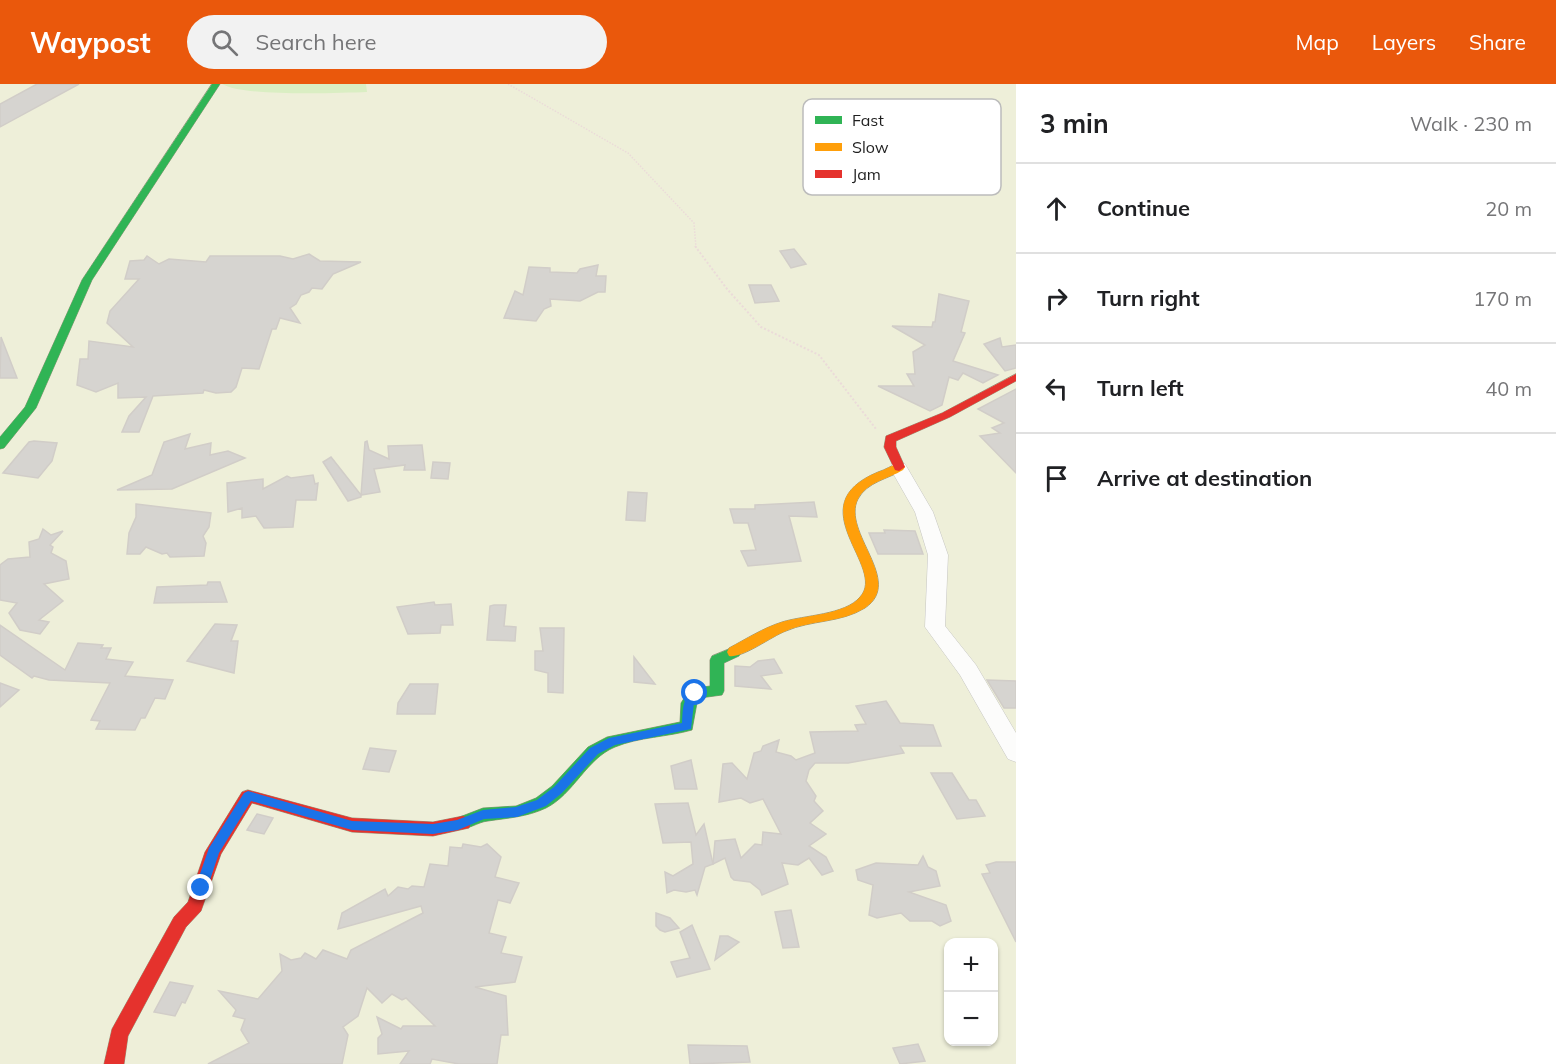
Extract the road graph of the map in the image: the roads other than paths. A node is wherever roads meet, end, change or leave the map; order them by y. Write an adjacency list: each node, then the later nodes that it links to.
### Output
1 (216, 84): 3 (street)
2 (1016, 377): 4 (street)
3 (0, 445)
4 (899, 468): 5 (street); 6 (street)
5 (1016, 753)
6 (114, 1064)

